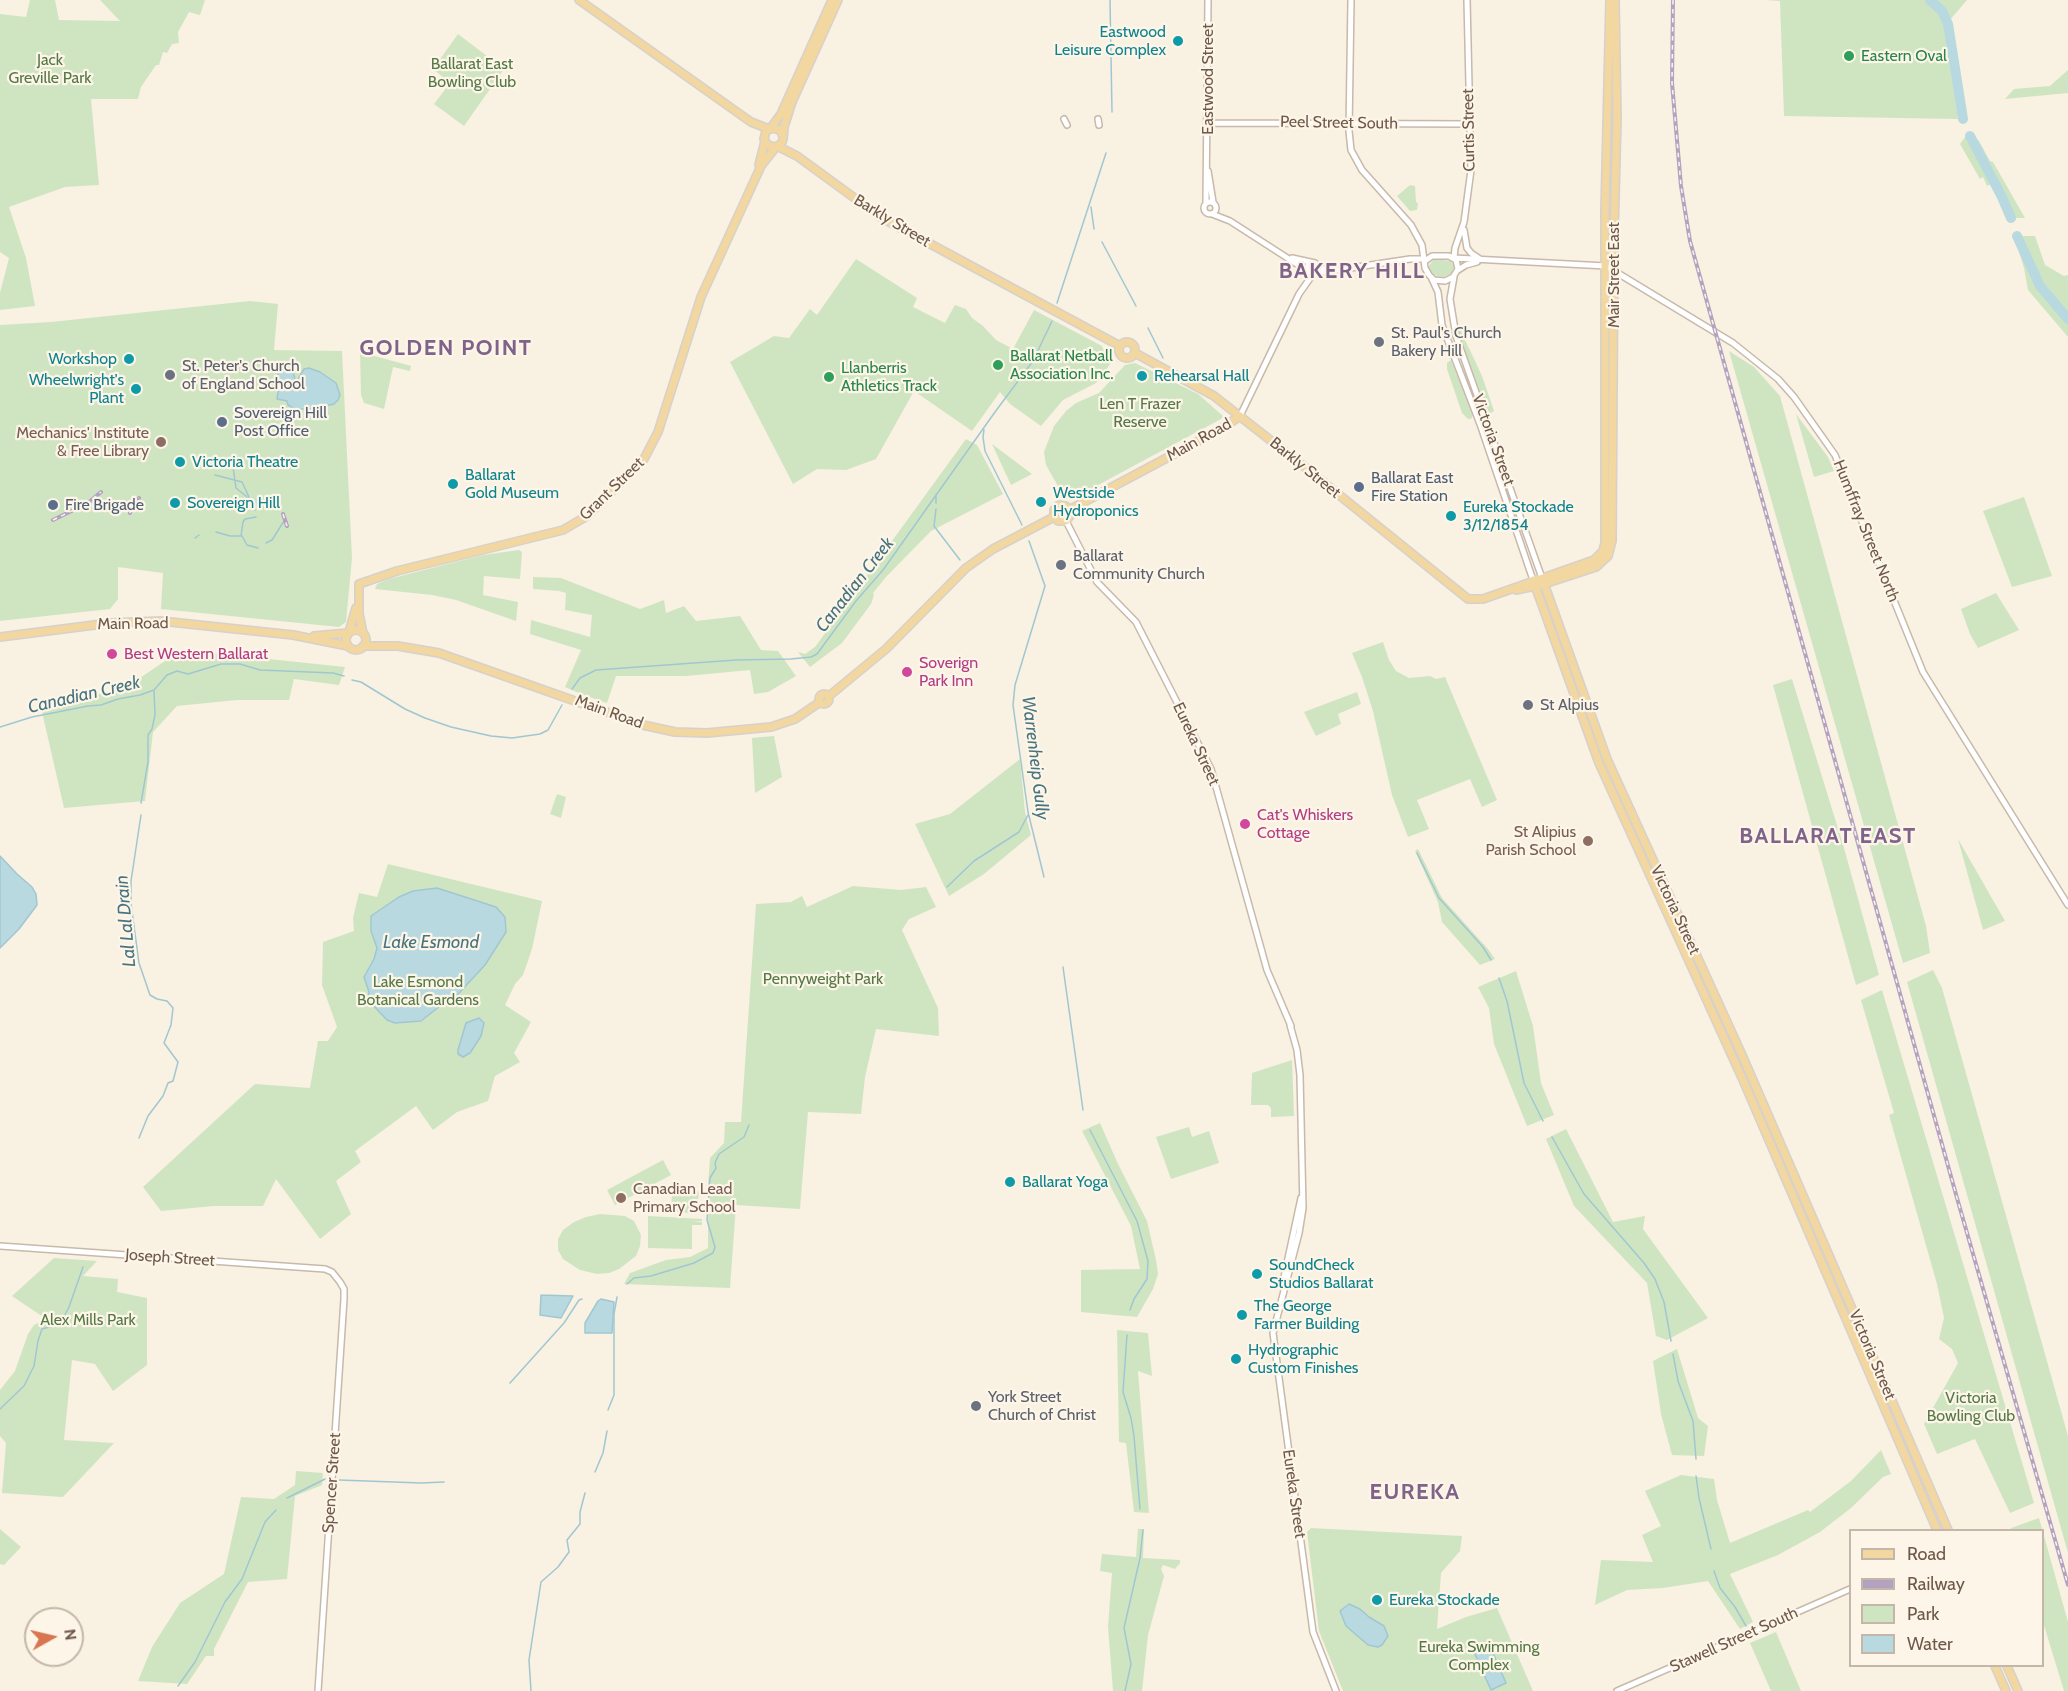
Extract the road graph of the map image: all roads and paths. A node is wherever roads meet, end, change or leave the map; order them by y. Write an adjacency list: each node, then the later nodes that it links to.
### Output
1 (579, 0): 10 (main road)
2 (832, 0): 15 (main road)
3 (838, 0): 16 (main road)
4 (1208, 0): 11 (street, Eastwood Street)
5 (1351, 0): 12 (street)
6 (1467, 0): 13 (street, Curtis Street)
7 (1610, 0): 34 (main road, Mair Street East)
8 (1616, 0): 36 (main road, Mair Street East)
9 (1064, 118): 14 (street)
10 (751, 122): 15 (main road); 17 (main road)
11 (1207, 123): 12 (street, Peel Street South); 20 (street, Eastwood Street)
12 (1349, 123): 13 (street, Peel Street South); 27 (street)
13 (1471, 124): 26 (street, Curtis Street)
14 (1067, 125)
15 (769, 129): 16 (main road); 17 (main road)
16 (783, 137): 18 (main road); 19 (main road, Barkly Street)
17 (764, 140): 18 (main road); 21 (main road, Grant Street)
18 (776, 147): 19 (main road, Barkly Street); 21 (main road, Grant Street)
19 (797, 156): 43 (main road, Barkly Street)
20 (1207, 157): 22 (street, Eastwood Street); 23 (street, Eastwood Street)
21 (757, 173): 52 (main road, Grant Street)
22 (1206, 202): 23 (street); 24 (street)
23 (1215, 205): 24 (street); 25 (street)
24 (1212, 214): 25 (street)
25 (1230, 221): 28 (street)
26 (1464, 222): 29 (street, Curtis Street); 32 (street)
27 (1422, 245): 30 (street); 31 (street)
28 (1277, 251): 33 (street); 37 (street)
29 (1454, 258): 31 (street); 32 (street, Humffray Street North); 40 (street)
30 (1405, 260): 31 (street); 35 (street); 38 (street)
31 (1425, 260): 35 (street)
32 (1490, 261): 34 (street, Humffray Street North); 40 (street, Humffray Street North)
33 (1313, 263): 37 (street, Main Road); 38 (street); 39 (street)
34 (1606, 266): 36 (street, Humffray Street North); 49 (main road, Mair Street East)
35 (1425, 270): 41 (street)
36 (1613, 270): 49 (main road, Mair Street East); 62 (street, Humffray Street North)
37 (1306, 271): 39 (street); 42 (street, Main Road)
38 (1332, 271): 39 (street)
39 (1314, 274): 42 (street, Main Road)
40 (1456, 274): 41 (street); 50 (street, Victoria Street)
41 (1431, 278): 51 (street, Victoria Street)
42 (1299, 294): 45 (street, Main Road)
43 (1120, 346): 44 (main road); 44 (main road)
44 (1135, 352): 45 (main road, Barkly Street)
45 (1240, 416): 46 (main road, Main Road); 51 (main road, Barkly Street)
46 (1069, 510): 47 (main road); 48 (main road)
47 (1054, 517): 48 (main road); 59 (main road, Main Road)
48 (1066, 521): 75 (street, Eureka Street)
49 (1607, 549): 50 (main road)
50 (1543, 581): 51 (main road); 60 (main road, Victoria Street)
51 (1534, 584): 61 (main road, Victoria Street)
52 (358, 588): 53 (main road); 54 (main road)
53 (348, 633): 54 (main road); 55 (main road, Main Road); 57 (main road)
54 (363, 634): 58 (main road); 59 (main road, Main Road)
55 (303, 636): 56 (main road, Main Road); 57 (main road, Main Road)
56 (0, 637)
57 (348, 646): 58 (main road)
58 (363, 646): 59 (main road, Main Road)
59 (398, 646)
60 (1607, 759): 61 (main road); 63 (main road, Victoria Street)
61 (1599, 763): 64 (main road, Victoria Street)
62 (2068, 905)
63 (1737, 1046): 64 (main road); 67 (main road, Victoria Street)
64 (1729, 1049): 68 (main road, Victoria Street)
65 (0, 1246): 66 (street, Joseph Street)
66 (337, 1278): 74 (street, Spencer Street)
67 (1896, 1409): 68 (main road); 70 (main road, Victoria Street)
68 (1887, 1413): 69 (main road, Victoria Street)
69 (1937, 1529)
70 (1948, 1529)
71 (1849, 1590): 76 (street, Stawell Street South)
72 (1996, 1667): 77 (main road)
73 (2008, 1667): 78 (main road)
74 (318, 1691)
75 (1336, 1691)
76 (1617, 1691)
77 (2006, 1691)
78 (2018, 1691)

